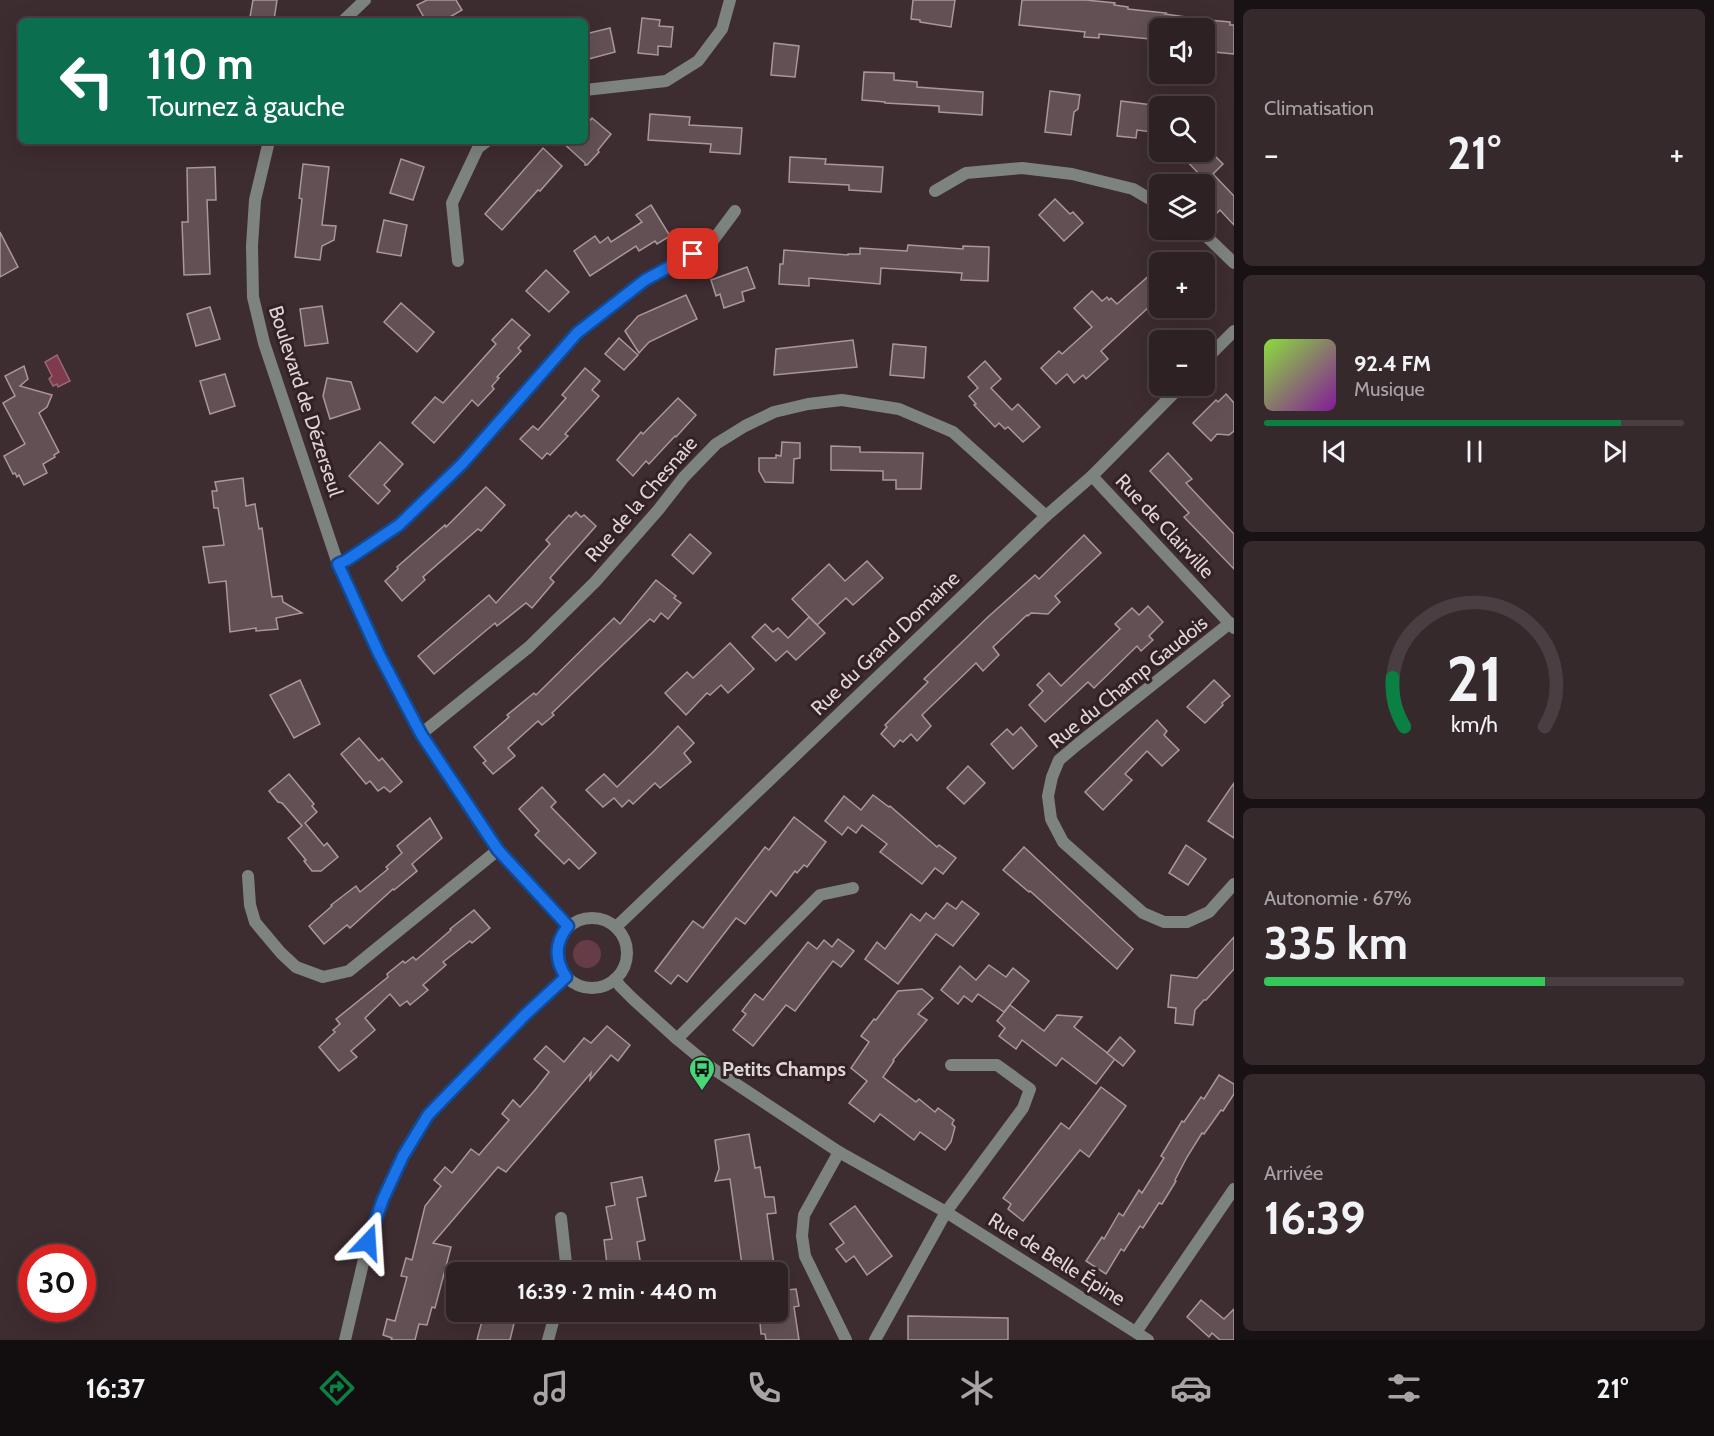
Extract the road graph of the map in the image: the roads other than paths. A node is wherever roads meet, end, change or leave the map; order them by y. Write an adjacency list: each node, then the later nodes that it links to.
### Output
1 (365, 0): 3 (street)
2 (730, 0): 4 (street)
3 (346, 18)
4 (588, 90)
5 (268, 144): 18 (street, Boulevard de Dézerseul)
6 (483, 144): 11 (street)
7 (934, 191): 8 (street)
8 (1149, 198)
9 (735, 211): 18 (street)
10 (1211, 240): 12 (street)
11 (458, 261)
12 (1234, 262)
13 (1234, 332): 14 (street)
14 (1215, 351)
15 (1171, 396): 16 (street, Rue du Grand Domaine)
16 (1092, 476): 17 (street, Rue du Grand Domaine); 19 (street, Rue de Clairville)
17 (1046, 516): 20 (street, Rue de la Chesnaie); 26 (street, Rue du Grand Domaine)
18 (338, 564): 20 (street, Boulevard de Dézerseul)
19 (1232, 626): 23 (street, Rue du Champ Gaudois)
20 (421, 734): 21 (street, Boulevard de Dézerseul)
21 (498, 850): 22 (street); 25 (street, Boulevard de Dézerseul)
22 (248, 876)
23 (1234, 884)
24 (853, 888): 29 (street)
25 (568, 926): 26 (street); 27 (street)
26 (616, 927): 28 (street)
27 (566, 977): 28 (street); 38 (street)
28 (615, 978): 29 (street, Rue de Belle Épine)
29 (677, 1039): 31 (street, Rue de Belle Épine)
30 (951, 1065): 33 (street)
31 (839, 1152): 33 (street, Rue de Belle Épine); 40 (street)
32 (1233, 1191): 37 (street)
33 (946, 1212): 37 (street, Rue de Belle Épine); 41 (street)
34 (561, 1218): 35 (street)
35 (566, 1262)
36 (553, 1322): 39 (street)
37 (1136, 1332): 42 (street, Rue de Belle Épine)
38 (345, 1340)
39 (548, 1340)
40 (846, 1340)
41 (875, 1340)
42 (1148, 1340)

